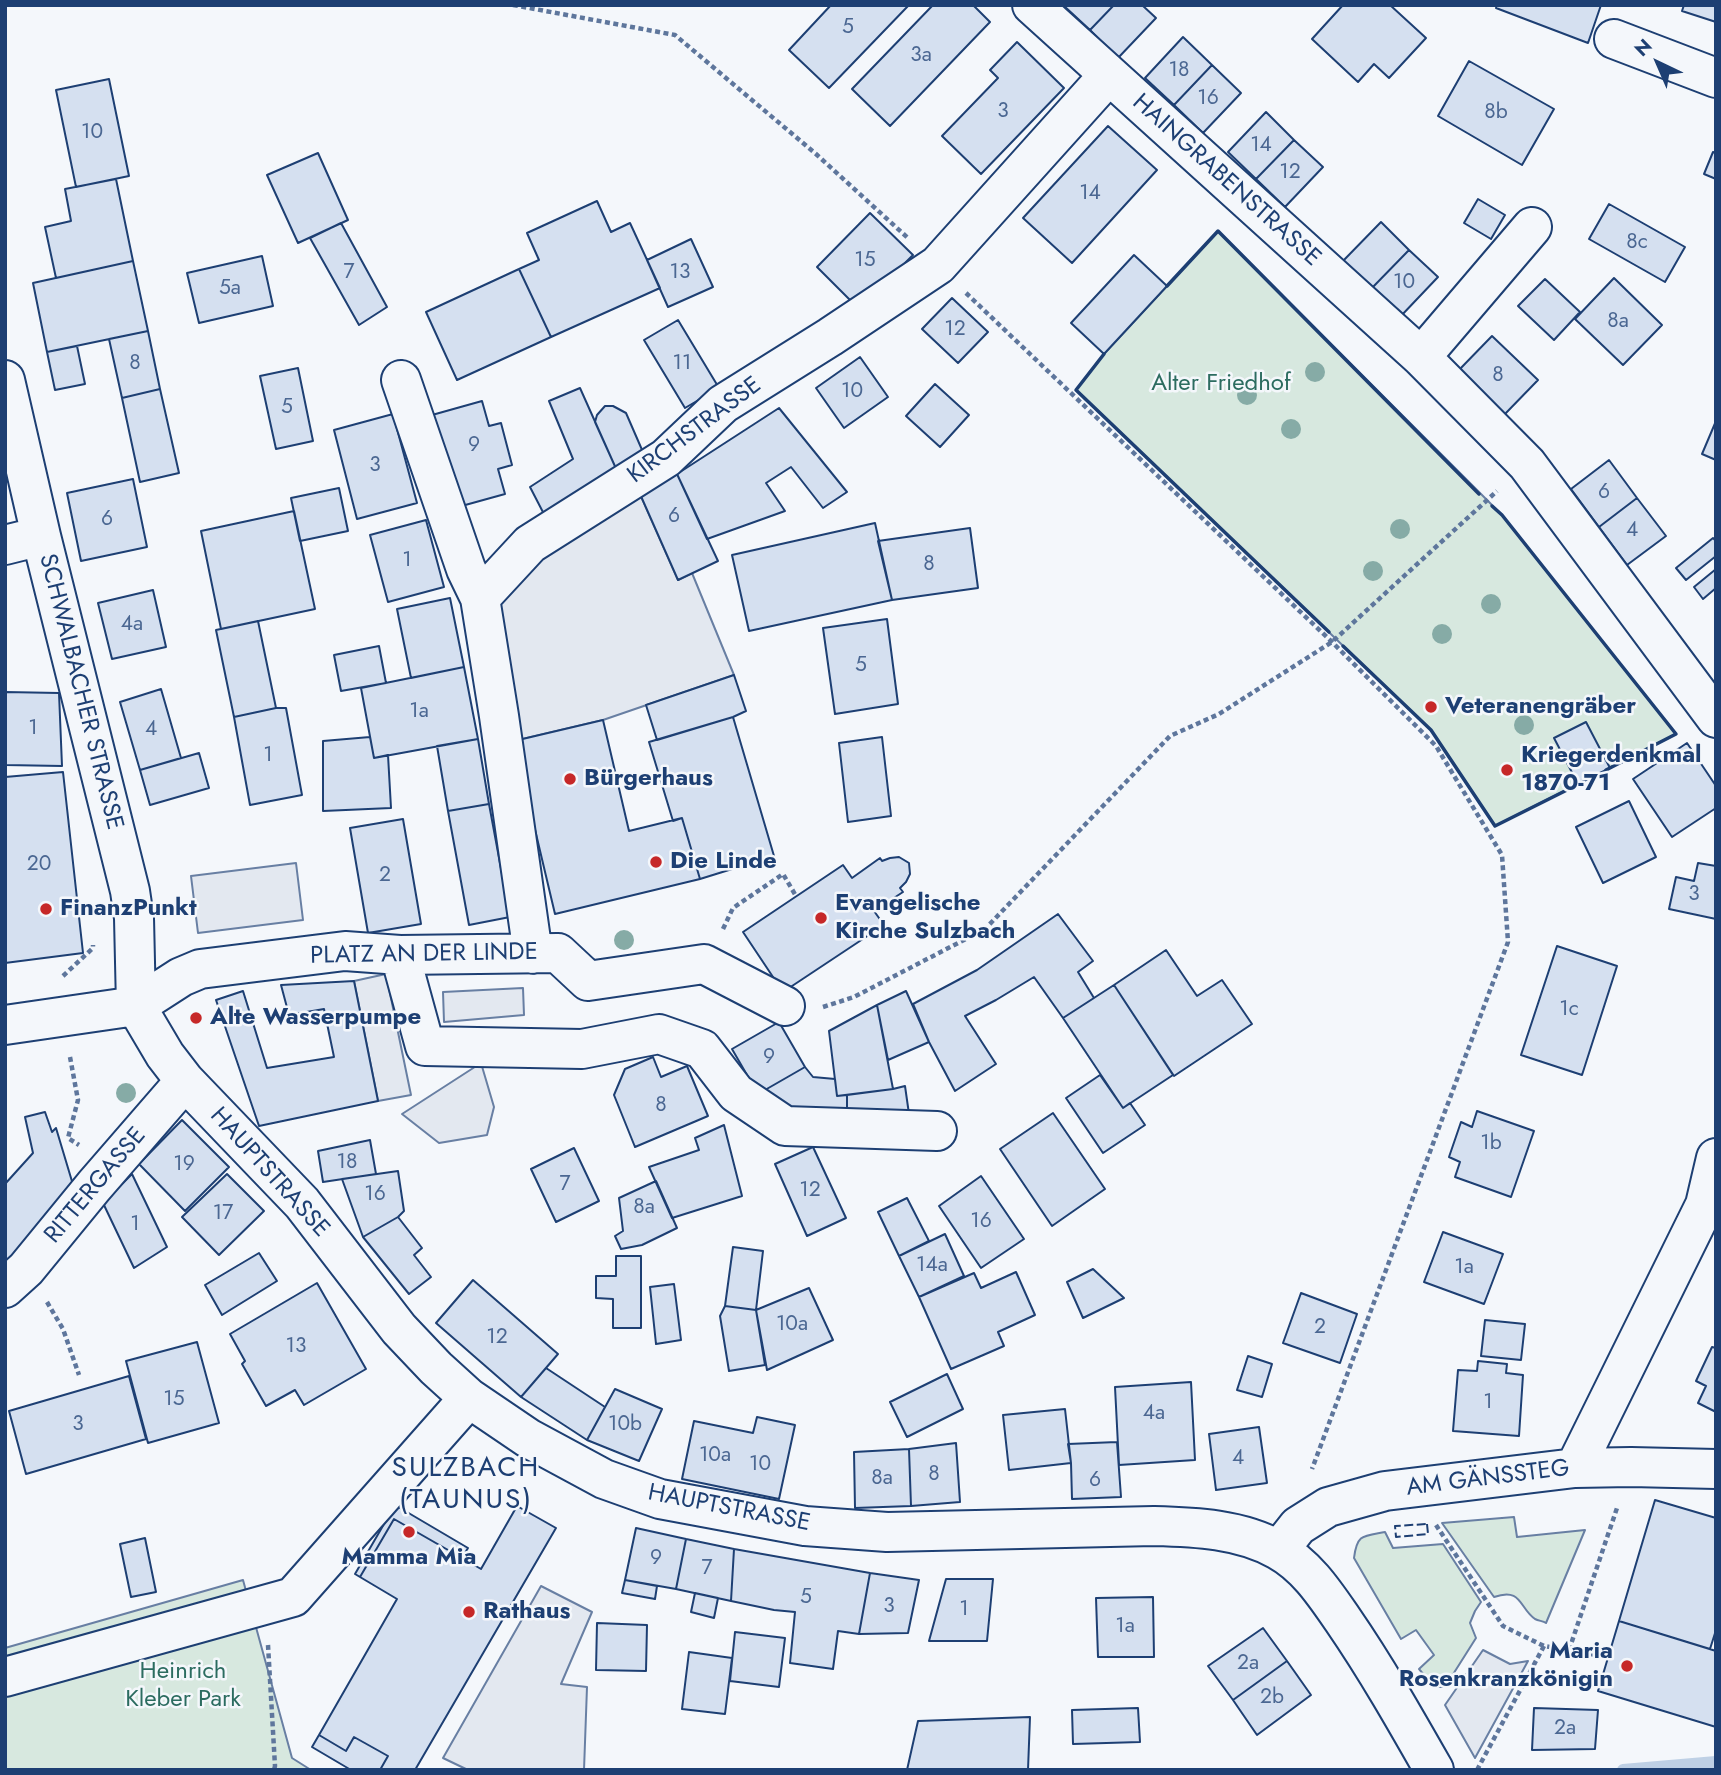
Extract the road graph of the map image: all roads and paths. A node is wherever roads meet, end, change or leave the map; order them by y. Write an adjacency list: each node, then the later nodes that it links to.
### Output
1 (1031, 5): 3 (street, HAINGRABENSTRASSE)
2 (1614, 39): 4 (street)
3 (1108, 76): 6 (street, HAINGRABENSTRASSE); 11 (street, KIRCHSTRASSE)
4 (1716, 78)
5 (1532, 227): 6 (street)
6 (1421, 357): 9 (street, HAINGRABENSTRASSE)
7 (5, 380): 10 (street, SCHWALBACHER STRASSE)
8 (401, 380): 11 (street)
9 (1527, 464): 12 (path); 13 (street, HAINGRABENSTRASSE)
10 (23, 541): 15 (street, SCHWALBACHER STRASSE)
11 (480, 598): 16 (street)
12 (1332, 642): 20 (path); 34 (path)
13 (1716, 718)
14 (796, 896): 18 (path)
15 (134, 918): 19 (street, SCHWALBACHER STRASSE); 21 (path)
16 (546, 953): 17 (street, PLATZ AN DER LINDE); 18 (street, PLATZ AN DER LINDE)
17 (400, 955): 19 (street, PLATZ AN DER LINDE); 24 (street)
18 (704, 964): 20 (street)
19 (136, 1006): 21 (street); 23 (street, HAUPTSTRASSE)
20 (785, 1006)
21 (63, 1017): 22 (street); 26 (path)
22 (5, 1025)
23 (184, 1081): 26 (street, RITTERGASSE); 30 (street, HAUPTSTRASSE)
24 (937, 1131)
25 (1716, 1158): 27 (street)
26 (94, 1186): 28 (street, RITTERGASSE)
27 (1710, 1205): 32 (street)
28 (16, 1278): 29 (path)
29 (79, 1375)
30 (470, 1398): 36 (street, HAUPTSTRASSE); 37 (street)
31 (1631, 1467): 32 (street, AM GÄNSSTEG); 33 (street, AM GÄNSSTEG); 39 (path)
32 (1575, 1468): 36 (street, AM GÄNSSTEG)
33 (1716, 1469)
34 (1311, 1473)
35 (1433, 1520): 38 (path)
36 (1279, 1550): 43 (street, HAUPTSTRASSE)
37 (265, 1605): 41 (street); 42 (path)
38 (1544, 1646): 39 (path); 44 (path)
39 (1569, 1650): 40 (path)
40 (1608, 1657)
41 (5, 1678)
42 (274, 1770)
43 (1434, 1770)
44 (1477, 1770)

